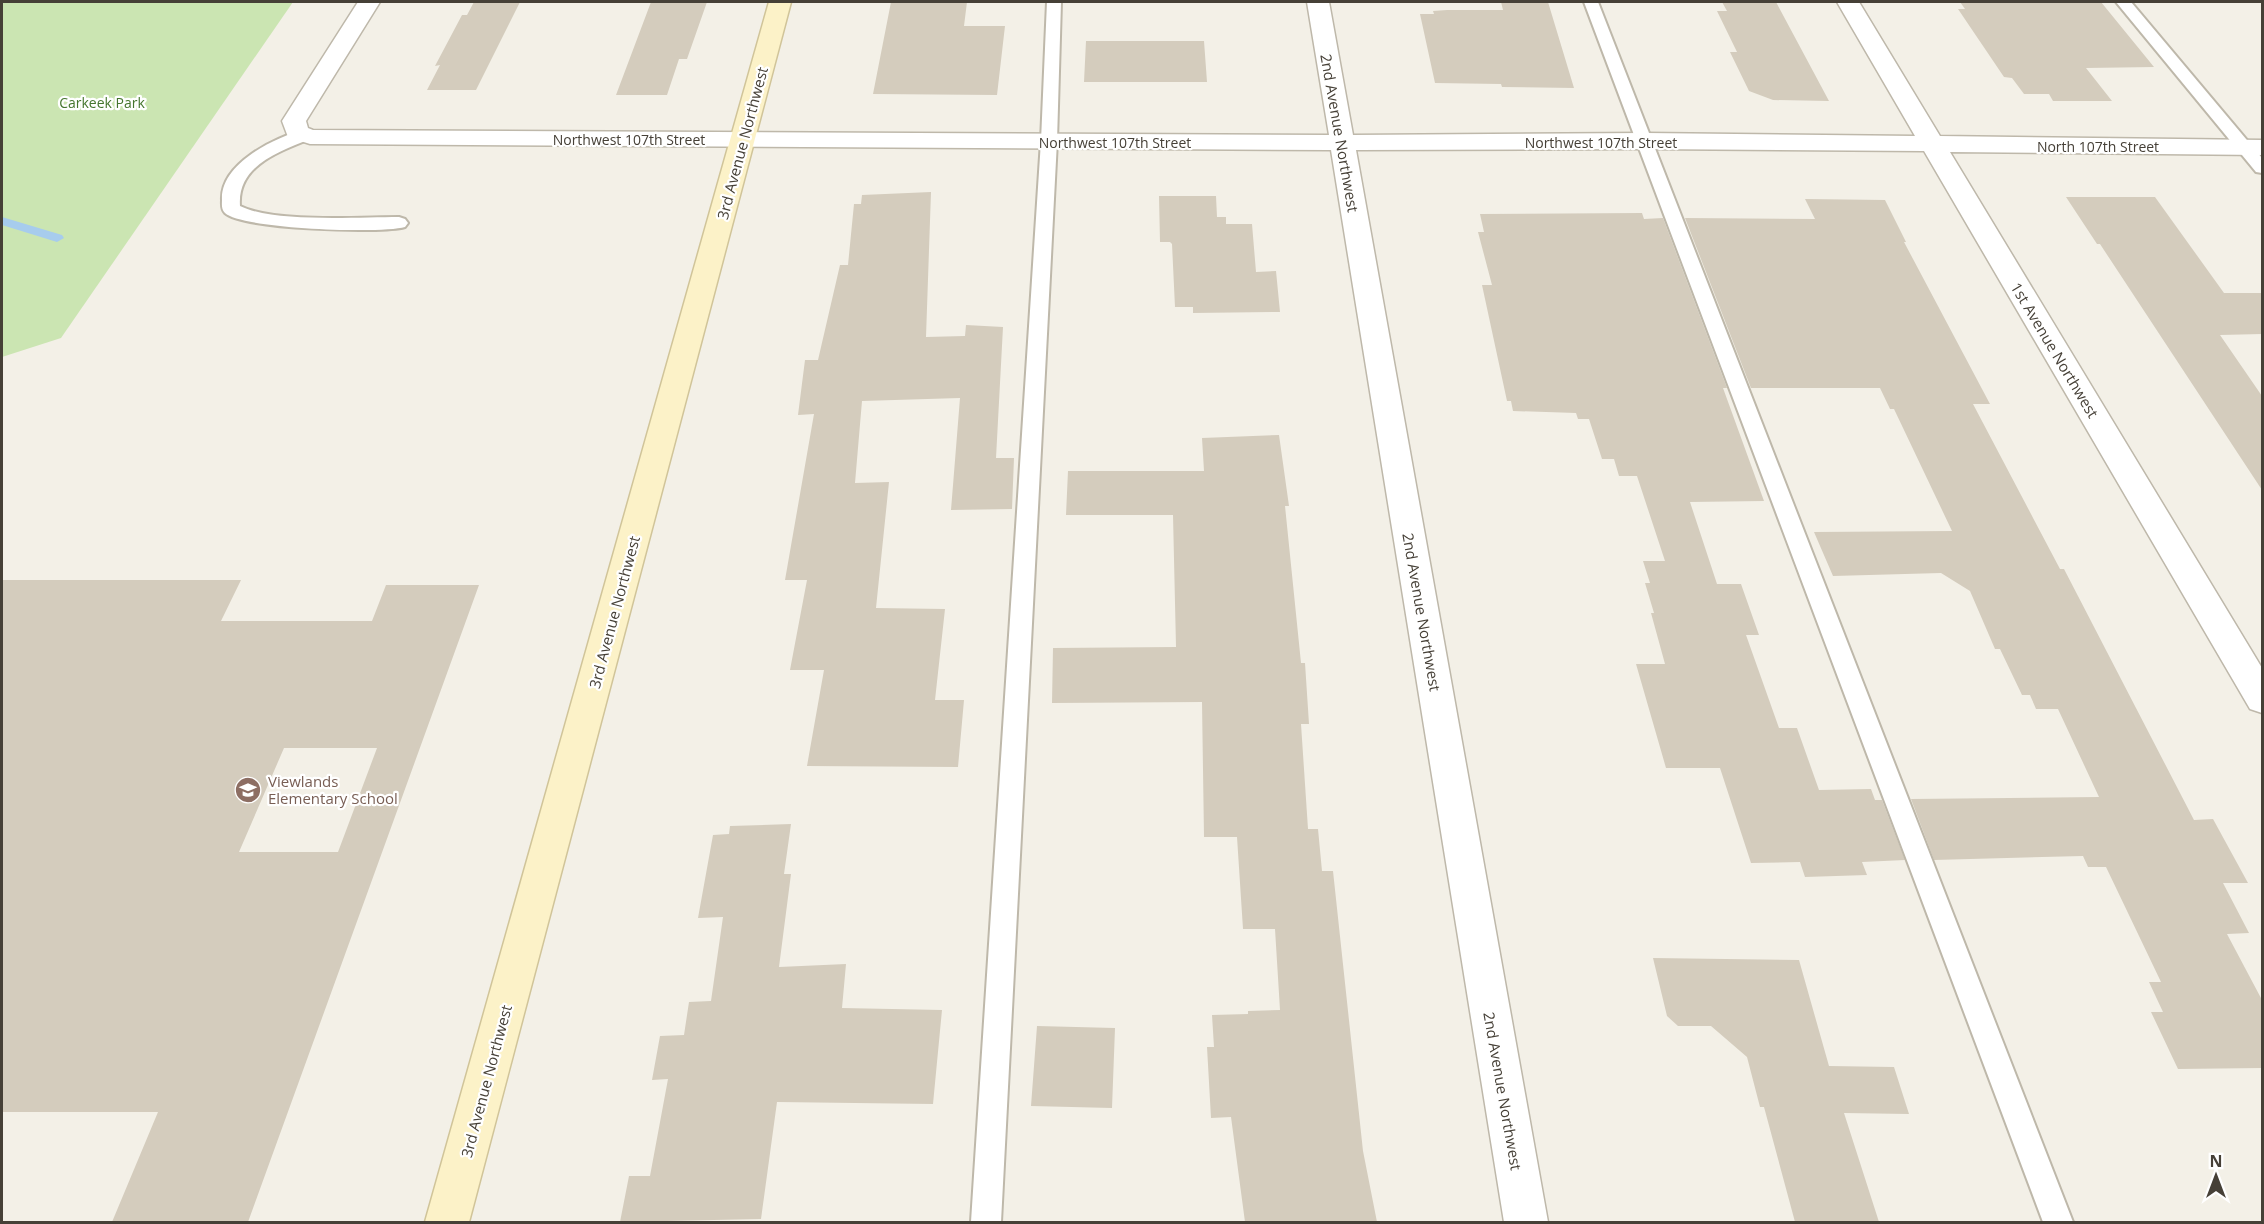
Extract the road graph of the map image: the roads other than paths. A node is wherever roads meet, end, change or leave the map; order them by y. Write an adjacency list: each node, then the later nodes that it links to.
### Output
1 (369, 2): 8 (street)
2 (780, 2): 9 (street, 3rd Avenue Northwest)
3 (1054, 2): 10 (lane)
4 (1318, 2): 12 (street, 2nd Avenue Northwest)
5 (1591, 2): 11 (lane)
6 (1848, 2): 13 (street, 1st Avenue Northwest)
7 (2123, 2): 14 (lane)
8 (300, 133): 9 (street, Northwest 107th Street); 16 (lane)
9 (742, 139): 10 (street, Northwest 107th Street); 18 (street, 3rd Avenue Northwest)
10 (1049, 141): 12 (street, Northwest 107th Street); 19 (lane)
11 (1646, 141): 12 (street, Northwest 107th Street); 13 (street, Northwest 107th Street); 21 (lane)
12 (1342, 142): 20 (street, 2nd Avenue Northwest)
13 (1934, 146): 14 (street, North 107th Street); 17 (street, 1st Avenue Northwest)
14 (2254, 147): 15 (lane)
15 (2262, 168)
16 (399, 223)
17 (2262, 698)
18 (447, 1222)
19 (986, 1222)
20 (1526, 1222)
21 (2058, 1222)

